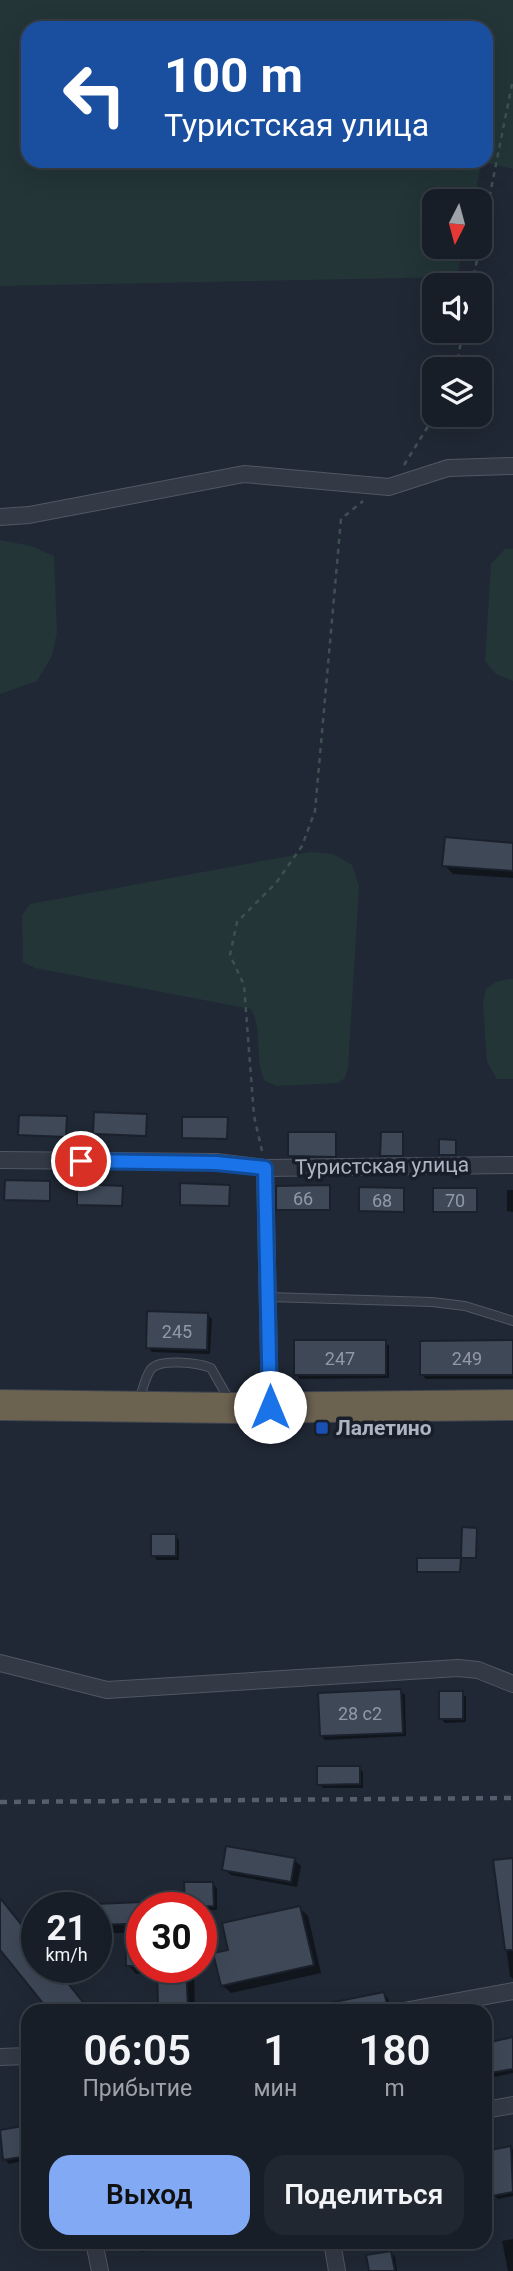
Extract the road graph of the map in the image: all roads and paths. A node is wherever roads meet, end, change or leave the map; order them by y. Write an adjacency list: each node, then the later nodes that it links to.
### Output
1 (513, 79): 2 (path)
2 (474, 273)
3 (427, 427): 5 (path)
4 (513, 466): 5 (street)
5 (389, 488): 6 (street); 9 (path)
6 (0, 517)
7 (0, 1160): 9 (street, Туристская улица)
8 (513, 1165): 9 (street, Туристская улица)
9 (265, 1168): 10 (street)
10 (269, 1297): 11 (lane); 14 (street)
11 (513, 1321)
12 (0, 1405): 15 (highway)
13 (513, 1405): 14 (highway)
14 (270, 1407): 16 (highway)
15 (136, 1408): 16 (highway); 16 (lane)
16 (234, 1408)
17 (0, 1664): 18 (street)
18 (513, 1684)
19 (513, 1991): 20 (street)
20 (442, 2004)
21 (21, 2056): 22 (street)
22 (0, 2057)
23 (513, 2105): 24 (street)
24 (492, 2109)
25 (95, 2249): 27 (street)
26 (333, 2249): 28 (street)
27 (100, 2271)
28 (337, 2271)

